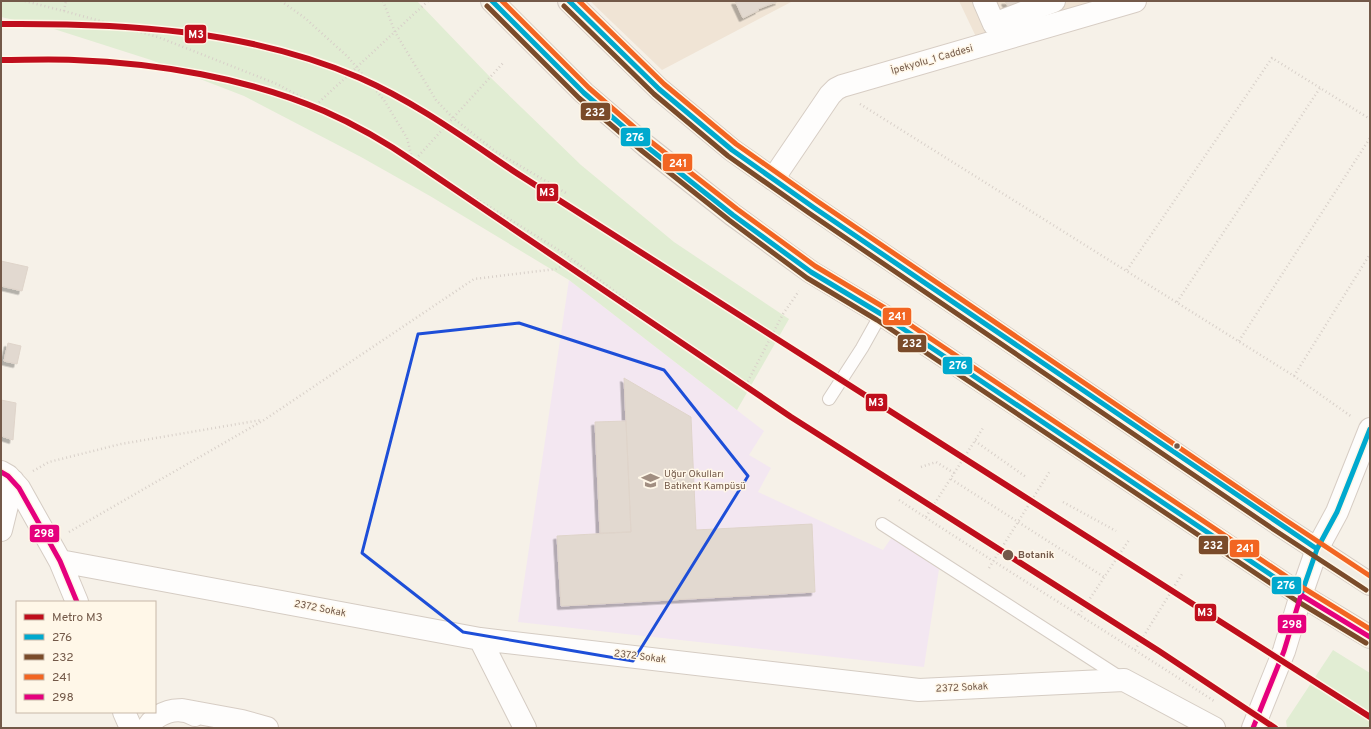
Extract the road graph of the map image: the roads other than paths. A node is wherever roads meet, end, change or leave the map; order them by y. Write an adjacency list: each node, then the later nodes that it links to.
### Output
1 (492, 1): 7 (main road)
2 (569, 1): 6 (main road)
3 (984, 1): 4 (street)
4 (1054, 1)
5 (1134, 1): 6 (street, İpekyolu_1 Caddesi)
6 (773, 179): 13 (main road)
7 (881, 314): 8 (lane); 16 (main road)
8 (829, 400)
9 (1370, 429): 13 (street)
10 (7, 477): 12 (street); 14 (street)
11 (882, 524): 20 (lane)
12 (1, 530)
13 (1317, 549): 15 (main road); 16 (street)
14 (55, 552): 17 (street); 19 (street, 2372 Sokak)
15 (1370, 584)
16 (1300, 595): 18 (main road); 29 (street)
17 (77, 601)
18 (1370, 637)
19 (480, 639): 20 (street, 2372 Sokak); 27 (street)
20 (1124, 680): 28 (street)
21 (169, 708): 24 (street); 25 (street); 26 (street)
22 (124, 713): 23 (street)
23 (131, 728)
24 (147, 728)
25 (209, 728)
26 (267, 728)
27 (525, 728)
28 (1214, 728)
29 (1253, 728)

